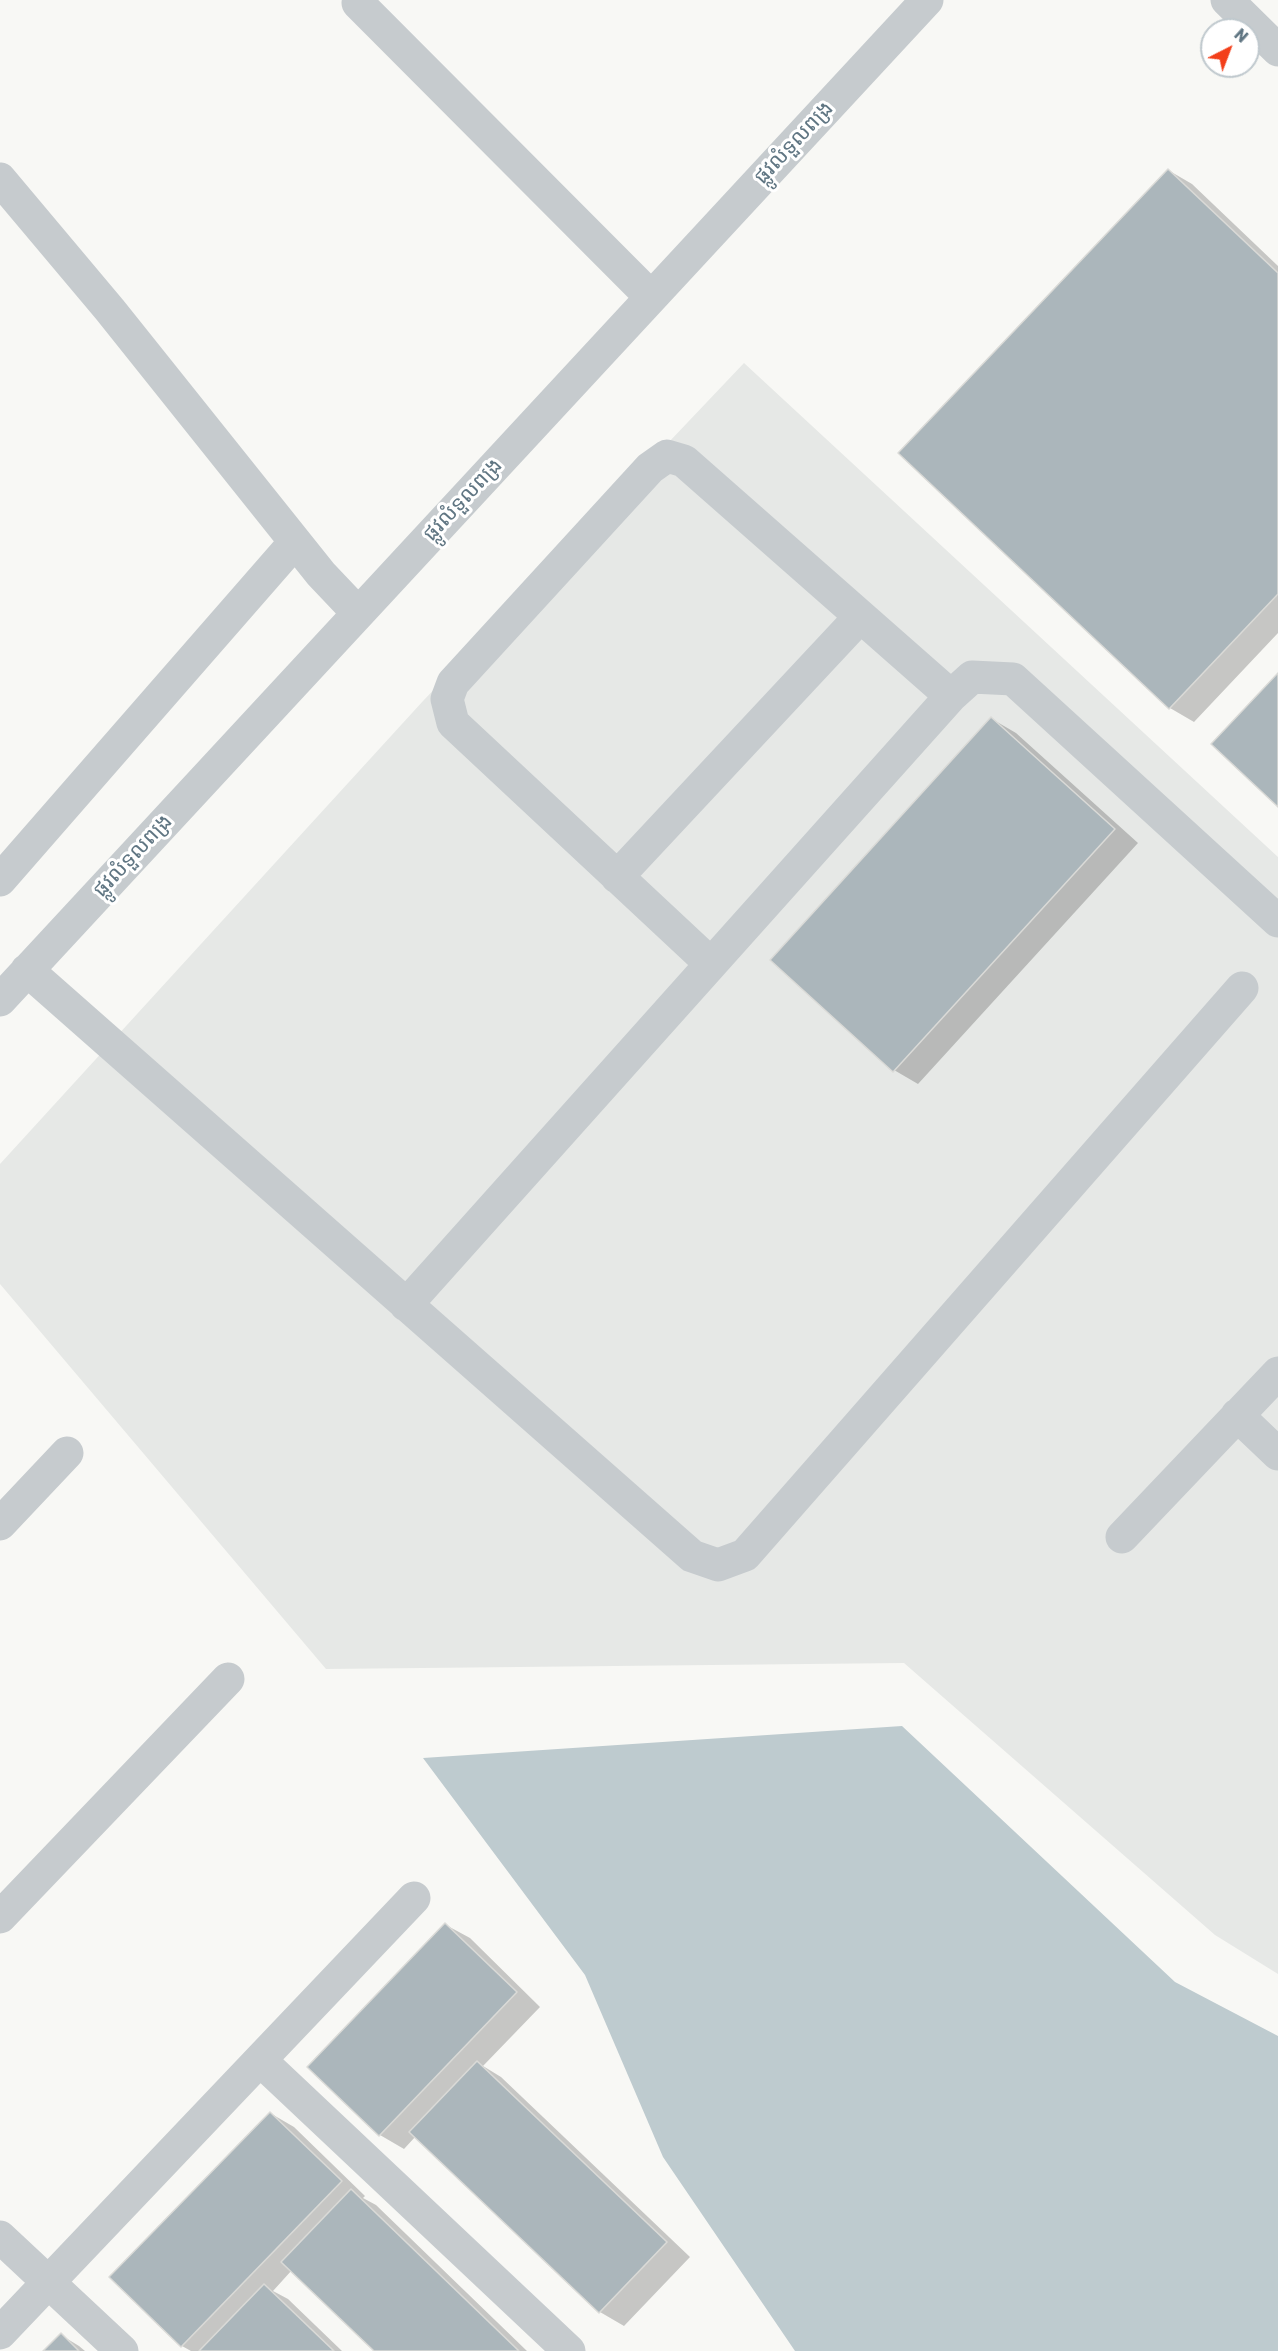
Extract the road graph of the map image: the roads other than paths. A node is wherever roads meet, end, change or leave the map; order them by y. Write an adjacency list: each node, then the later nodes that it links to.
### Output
1 (927, 0): 6 (street, ផ្លូវលំទួលពង្រ)
2 (1227, 0): 4 (street)
3 (358, 3): 6 (street)
4 (1278, 50)
5 (0, 179): 7 (street)
6 (651, 297): 8 (street, ផ្លូវលំទួលពង្រ)
7 (295, 542): 8 (street); 12 (street)
8 (358, 613): 15 (street, ផ្លូវលំទួលពង្រ)
9 (860, 617): 10 (street); 11 (street); 11 (street)
10 (951, 696): 13 (street); 14 (street)
11 (617, 877): 14 (street)
12 (0, 880)
13 (1278, 921)
14 (710, 963): 18 (street)
15 (27, 970): 17 (street, ផ្លូវលំទួលពង្រ); 18 (street)
16 (1242, 988): 18 (street)
17 (0, 1000)
18 (406, 1305)
19 (1278, 1373): 20 (street)
20 (1237, 1414): 22 (street); 24 (street)
21 (67, 1454): 23 (street)
22 (1278, 1454)
23 (0, 1524)
24 (1122, 1537)
25 (228, 1679): 27 (street)
26 (414, 1898): 28 (street)
27 (0, 1917)
28 (260, 2060): 30 (street); 33 (street)
29 (0, 2237): 30 (street)
30 (48, 2283): 31 (street); 32 (street)
31 (0, 2333)
32 (122, 2351)
33 (569, 2351)

